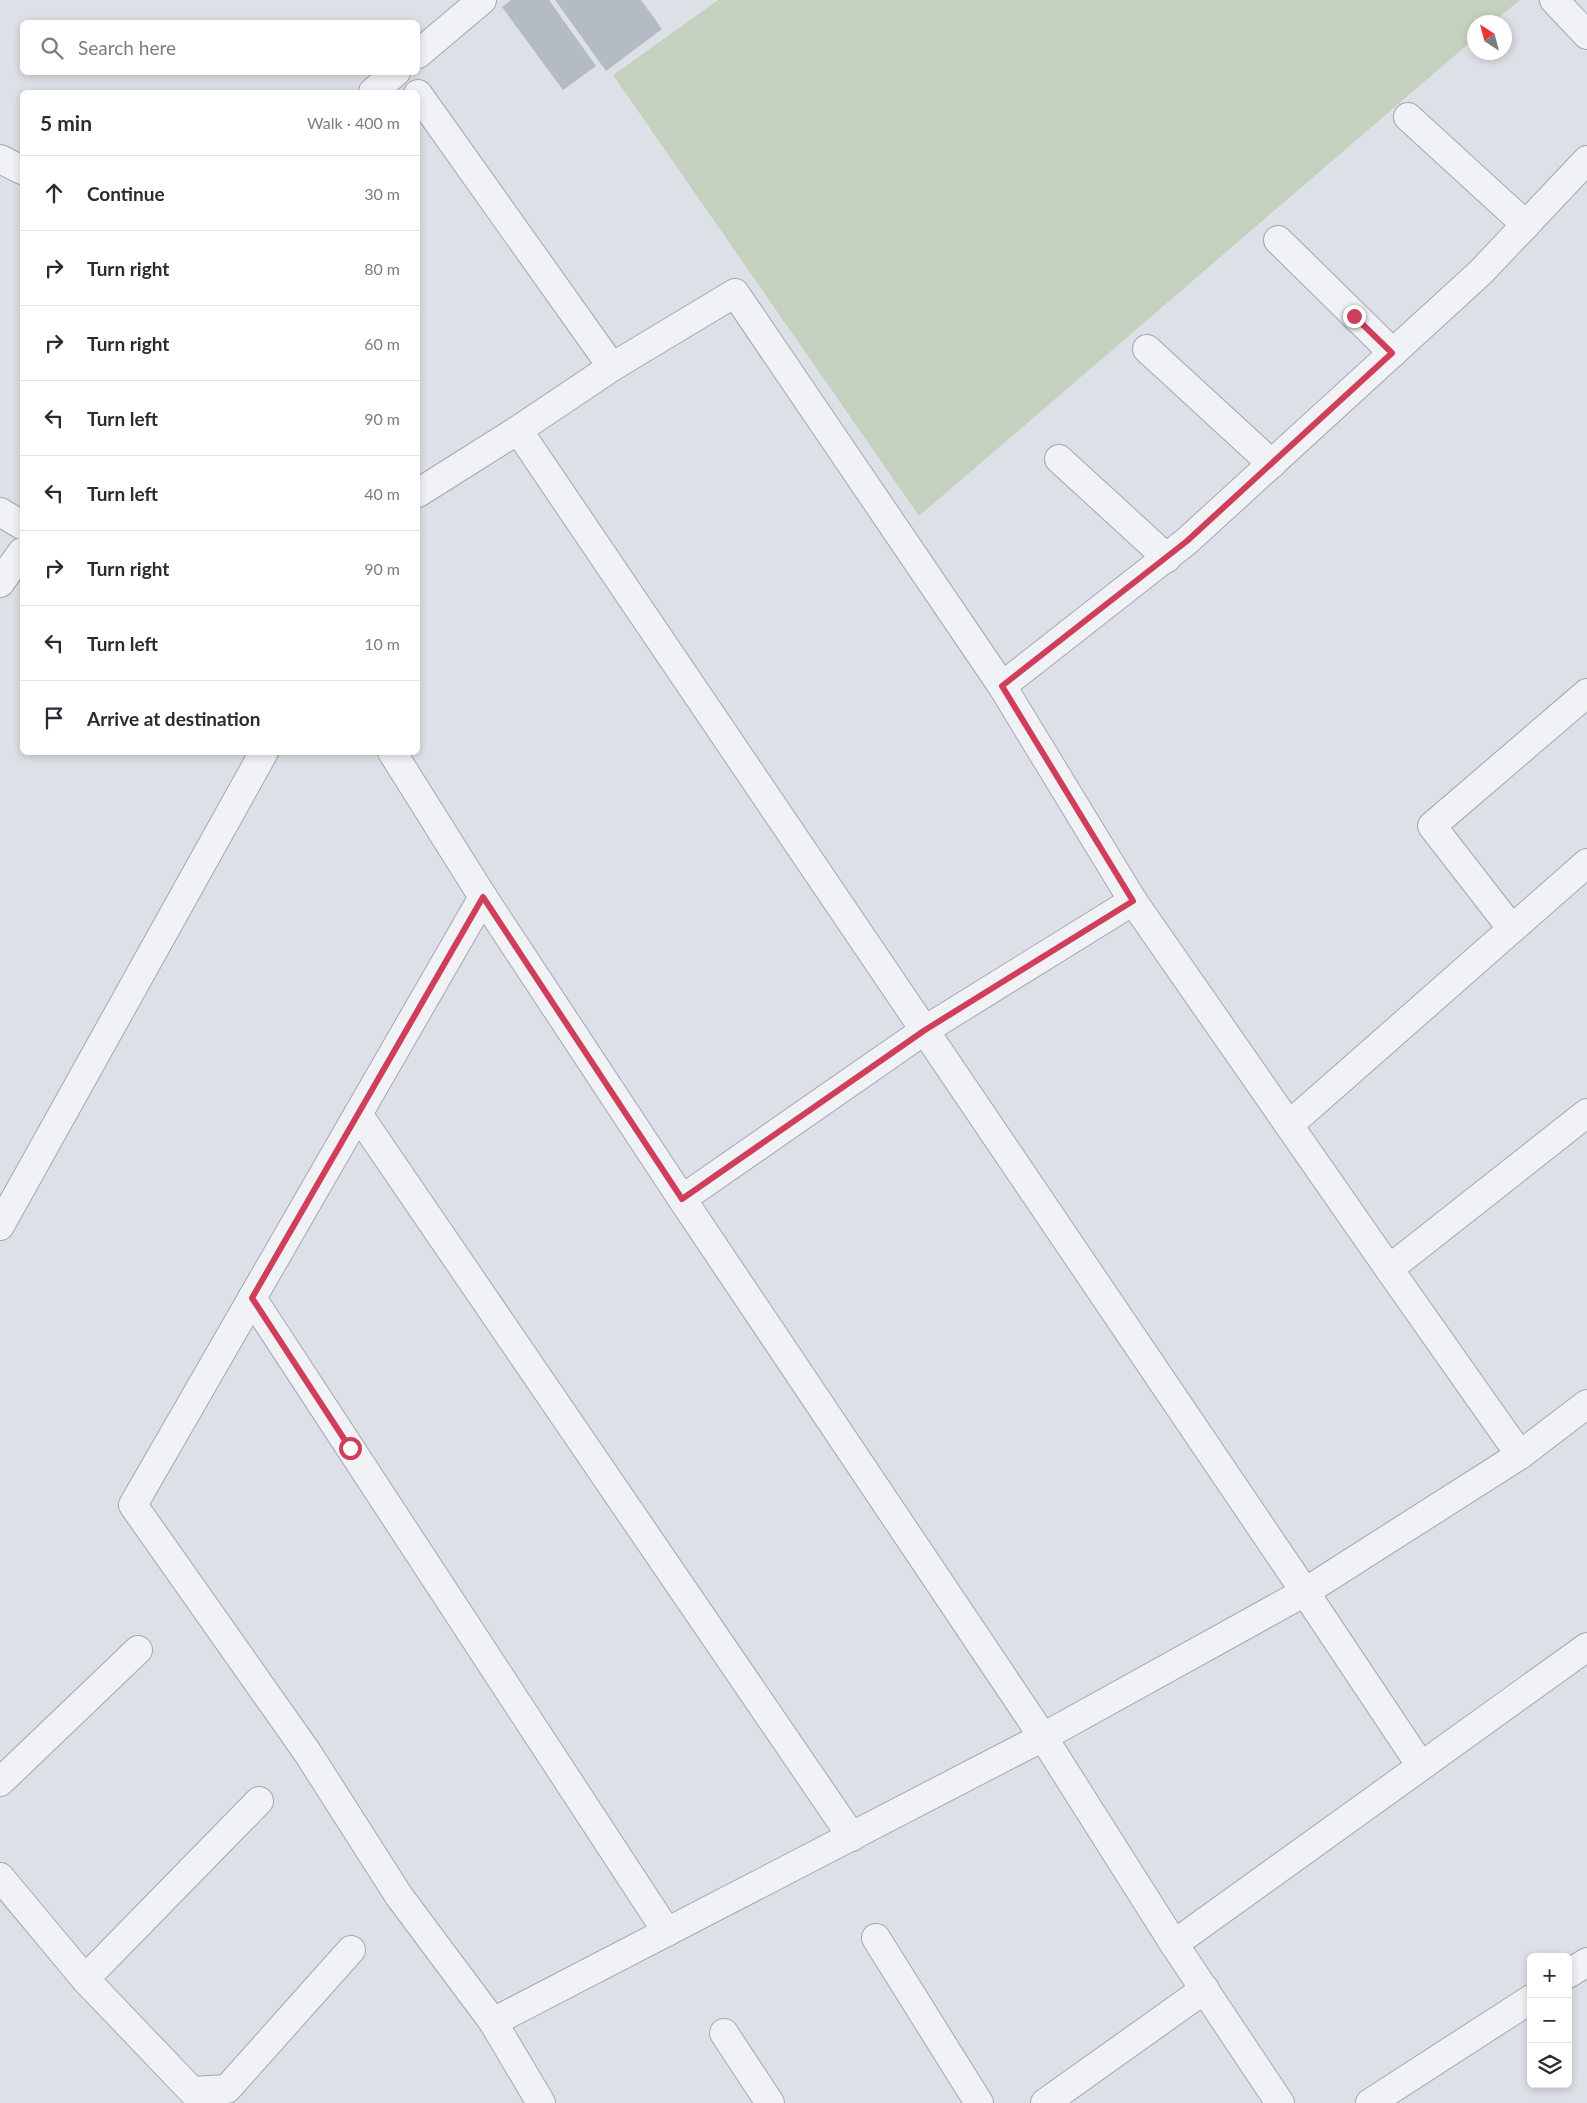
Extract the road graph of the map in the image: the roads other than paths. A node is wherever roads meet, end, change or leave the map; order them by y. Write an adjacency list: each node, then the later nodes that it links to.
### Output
1 (482, 0): 4 (street)
2 (1554, 0): 3 (street)
3 (1587, 35)
4 (420, 52)
5 (393, 75): 7 (street)
6 (404, 75): 8 (street)
7 (375, 90)
8 (415, 90)
9 (420, 97): 18 (street)
10 (1408, 117): 14 (street)
11 (0, 159): 13 (street)
12 (1587, 160): 14 (street)
13 (20, 169)
14 (1526, 225): 17 (street)
15 (1278, 240): 17 (street)
16 (1147, 348): 21 (street)
17 (1392, 353): 21 (street)
18 (612, 367): 19 (street); 28 (street)
19 (518, 430): 22 (street); 36 (street)
20 (1059, 459): 26 (street)
21 (1272, 464): 26 (street)
22 (420, 492)
23 (0, 512): 24 (street)
24 (20, 524)
25 (20, 555): 27 (street)
26 (1167, 558): 28 (street)
27 (0, 583)
28 (1002, 686): 34 (street)
29 (1587, 693): 35 (street)
30 (262, 755): 41 (street)
31 (394, 755): 33 (street)
32 (1587, 863): 35 (street)
33 (483, 897): 38 (street); 40 (street)
34 (1133, 901): 36 (street); 39 (street)
35 (1512, 929): 39 (street)
36 (925, 1030): 40 (street); 46 (street)
37 (1587, 1113): 42 (street)
38 (358, 1114): 43 (street); 53 (street)
39 (1289, 1125): 42 (street)
40 (682, 1199): 49 (street)
41 (0, 1226)
42 (1389, 1269): 45 (street)
43 (252, 1298): 55 (street); 64 (street)
44 (1587, 1404): 45 (street)
45 (1520, 1455): 46 (street)
46 (1305, 1592): 49 (street); 50 (street)
47 (1587, 1647): 50 (street)
48 (138, 1650): 51 (street)
49 (1044, 1737): 53 (street); 57 (street)
50 (1421, 1766): 57 (street)
51 (0, 1782)
52 (259, 1802): 61 (street)
53 (852, 1837): 55 (street)
54 (0, 1878): 61 (street)
55 (667, 1932): 64 (street)
56 (876, 1938): 68 (street)
57 (1174, 1944): 62 (street)
58 (352, 1950): 61 (street)
59 (1587, 1962): 60 (street)
60 (1572, 1971)
61 (85, 1979)
62 (1206, 1989): 69 (street); 70 (street)
63 (1527, 2002): 71 (street)
64 (493, 2022): 66 (street)
65 (724, 2033): 67 (street)
66 (540, 2103)
67 (770, 2103)
68 (979, 2103)
69 (1045, 2103)
70 (1280, 2103)
71 (1370, 2103)

